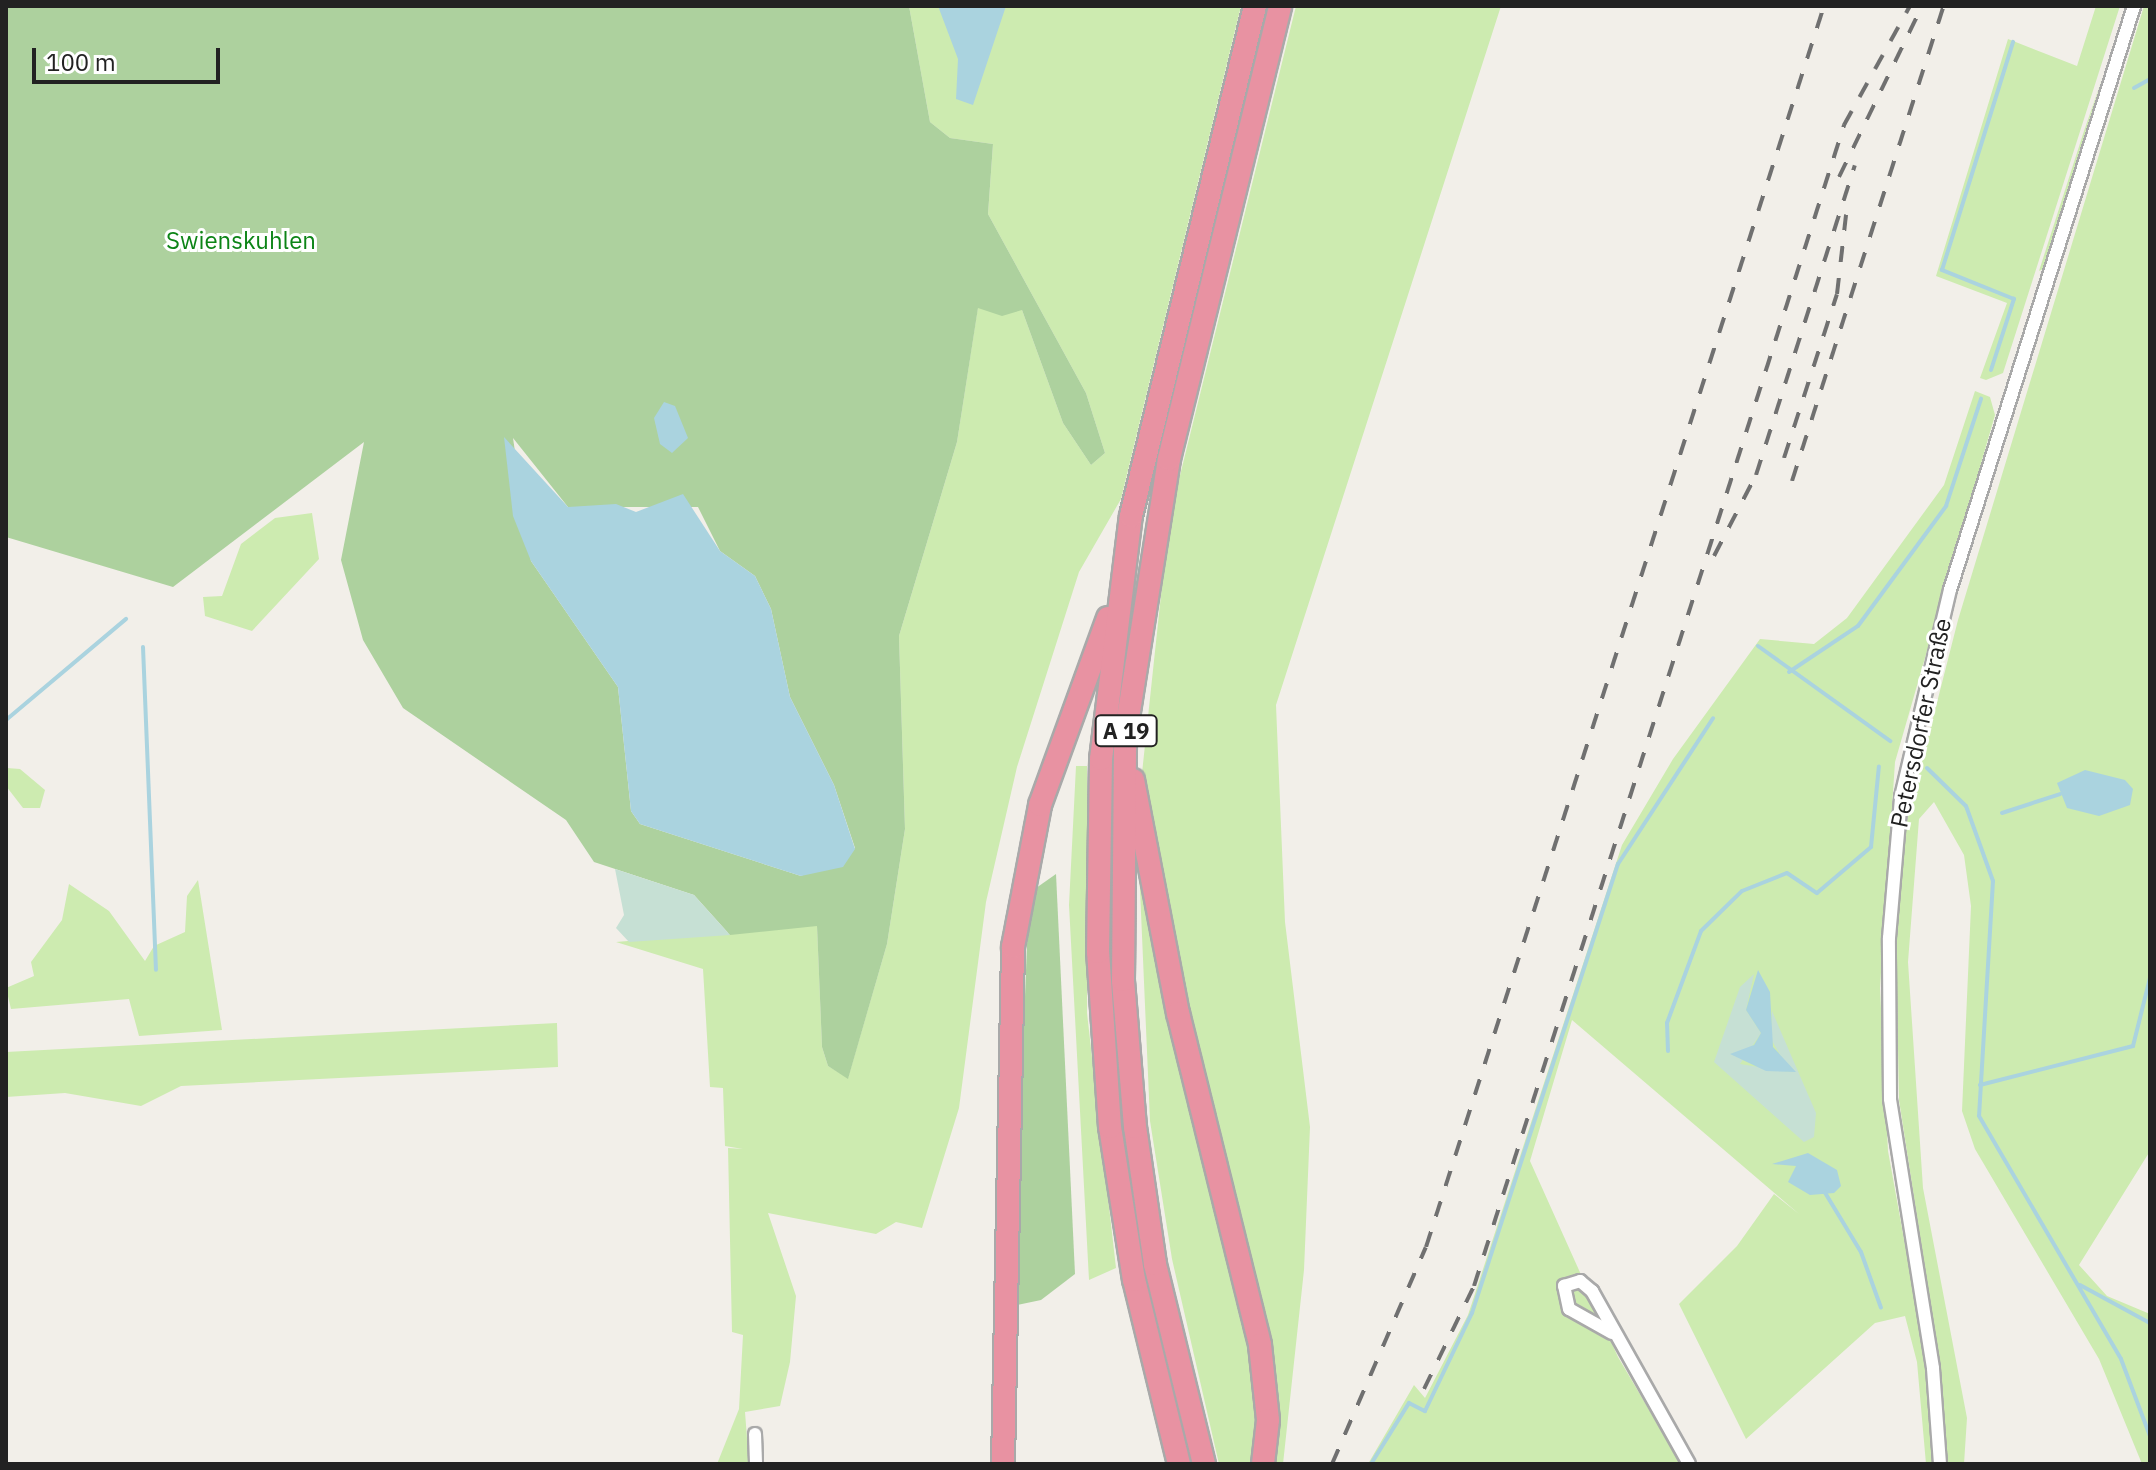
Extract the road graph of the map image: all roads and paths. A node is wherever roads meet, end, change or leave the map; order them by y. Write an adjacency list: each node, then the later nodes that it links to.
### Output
1 (1255, 6): 4 (highway, A 19)
2 (1280, 6): 5 (highway, A 19)
3 (2134, 6): 14 (street, Petersdorfer Straße)
4 (1118, 595): 9 (highway); 10 (highway, A 19)
5 (1125, 737): 11 (highway, A 19); 12 (highway)
6 (1612, 1333): 6 (street); 13 (street)
7 (755, 1434): 8 (street)
8 (756, 1464)
9 (1003, 1464)
10 (1179, 1464)
11 (1204, 1464)
12 (1263, 1464)
13 (1689, 1464)
14 (1940, 1464)

